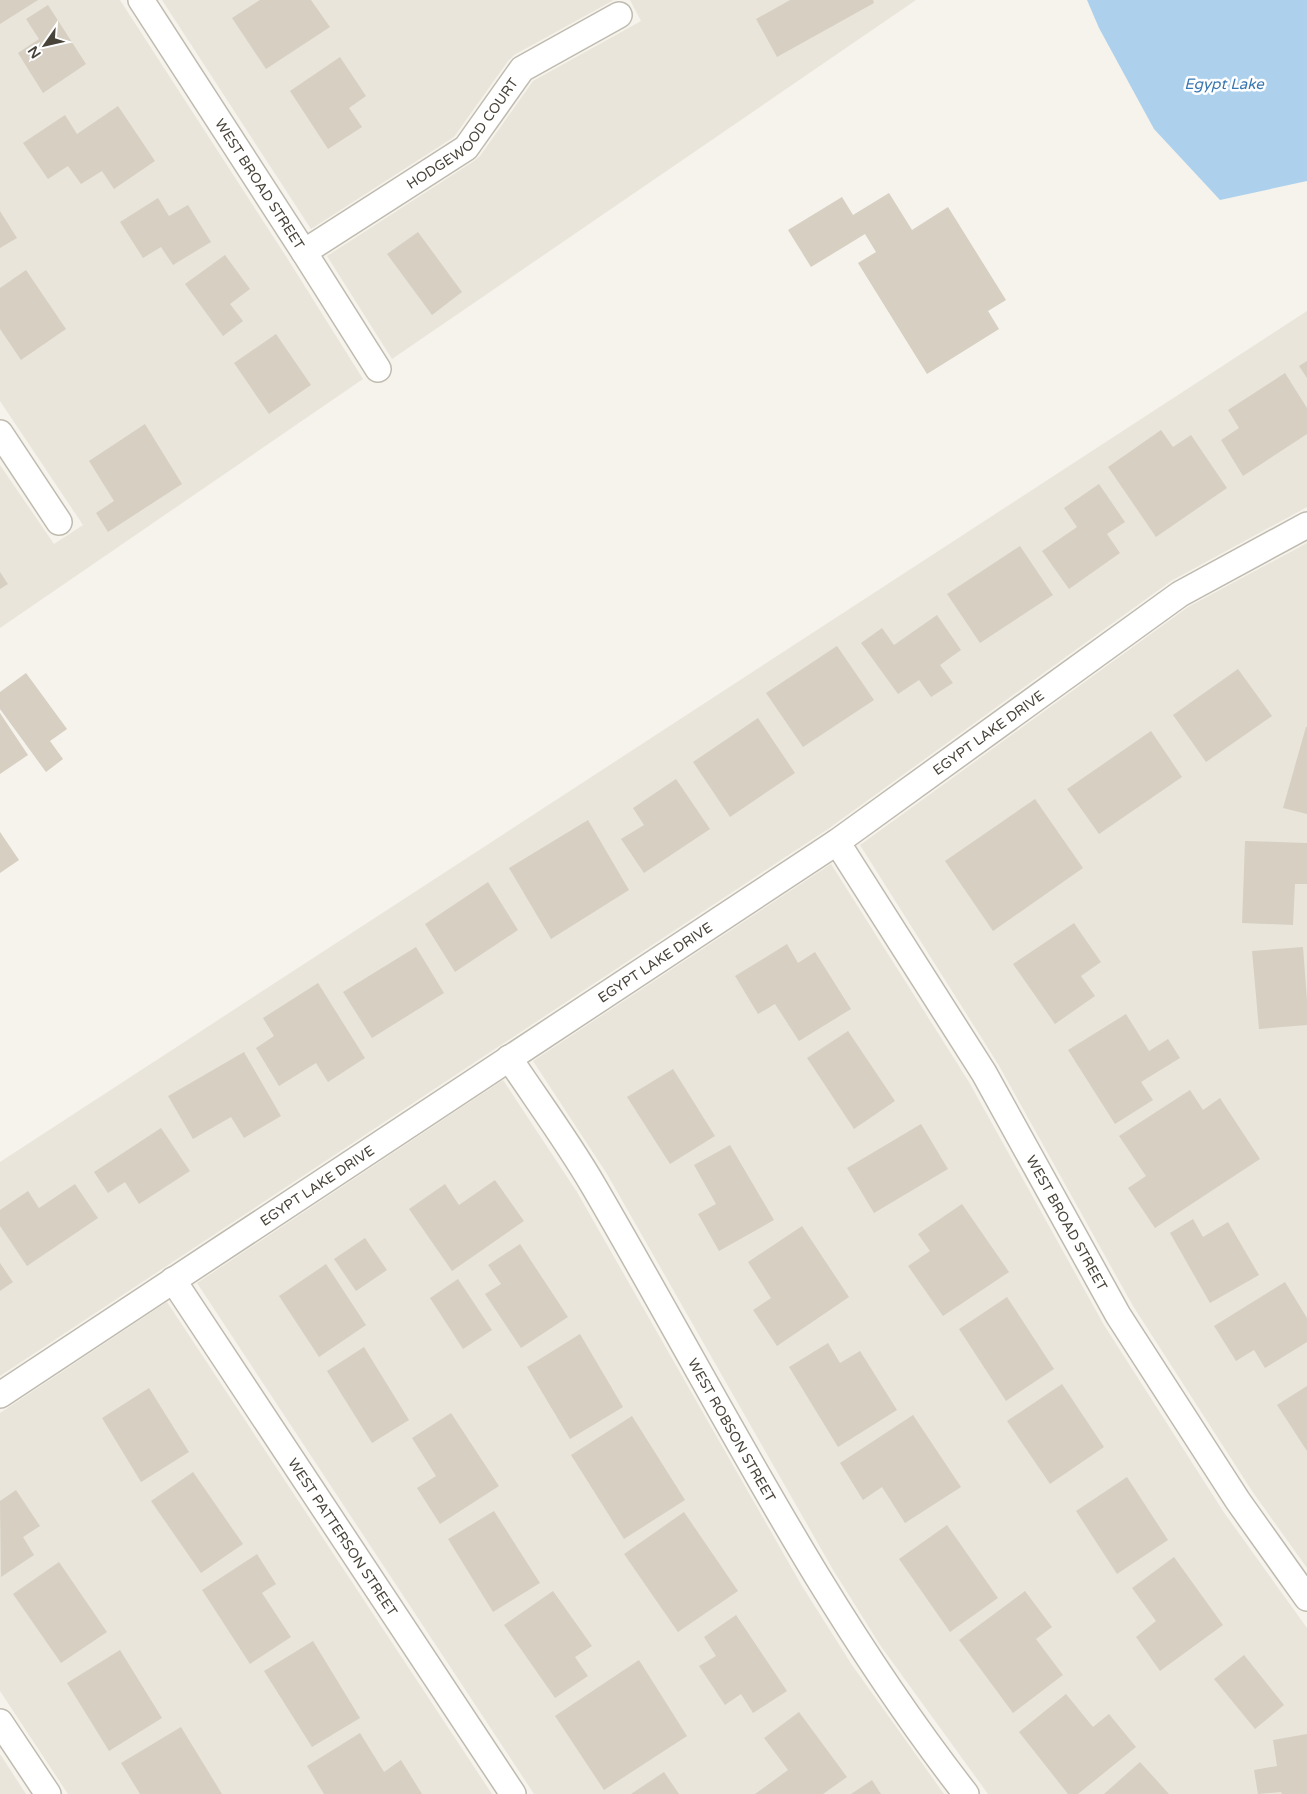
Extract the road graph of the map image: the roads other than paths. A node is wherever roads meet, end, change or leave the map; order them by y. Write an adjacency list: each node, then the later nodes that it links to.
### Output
1 (141, 0): 3 (street, WEST BROAD STREET)
2 (619, 15): 3 (street, HODGEWOOD COURT)
3 (304, 252): 4 (street, WEST BROAD STREET)
4 (378, 369)
5 (0, 433): 6 (street)
6 (60, 522)
7 (1307, 525): 8 (street, EGYPT LAKE DRIVE)
8 (837, 842): 9 (street, EGYPT LAKE DRIVE); 12 (street, WEST BROAD STREET)
9 (509, 1058): 10 (street, EGYPT LAKE DRIVE); 16 (street, WEST ROBSON STREET)
10 (173, 1280): 11 (street, EGYPT LAKE DRIVE); 15 (street, WEST PATTERSON STREET)
11 (0, 1394)
12 (1307, 1598)
13 (0, 1722): 14 (street)
14 (48, 1794)
15 (513, 1794)
16 (966, 1794)

